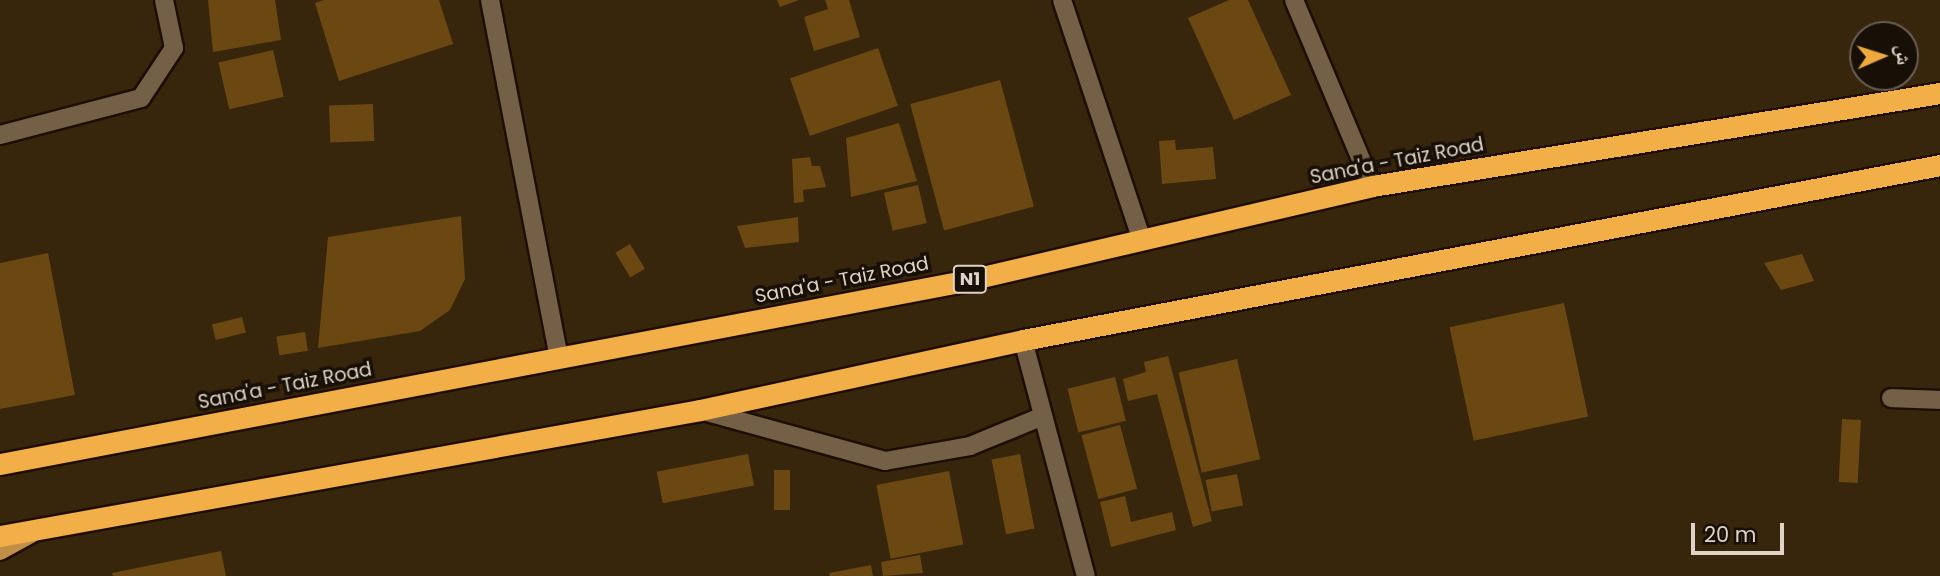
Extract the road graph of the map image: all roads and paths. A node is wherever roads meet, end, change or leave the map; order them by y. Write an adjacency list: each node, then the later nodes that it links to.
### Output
1 (164, 0): 6 (street)
2 (490, 0): 11 (street)
3 (1062, 0): 9 (street)
4 (1294, 0): 8 (street)
5 (1940, 93): 8 (highway, Sana'a - Taiz Road / N1)
6 (0, 135)
7 (1940, 165): 10 (highway)
8 (1371, 186): 9 (highway, Sana'a - Taiz Road / N1)
9 (1142, 240): 11 (highway, Sana'a - Taiz Road / N1)
10 (1023, 340): 14 (highway); 15 (street)
11 (559, 357): 16 (highway, Sana'a - Taiz Road / N1)
12 (1891, 398): 13 (street)
13 (1940, 400)
14 (700, 410): 15 (street); 17 (highway)
15 (1043, 416): 20 (street)
16 (0, 464)
17 (40, 528): 18 (highway); 19 (main road)
18 (0, 536)
19 (0, 551)
20 (1086, 576)

